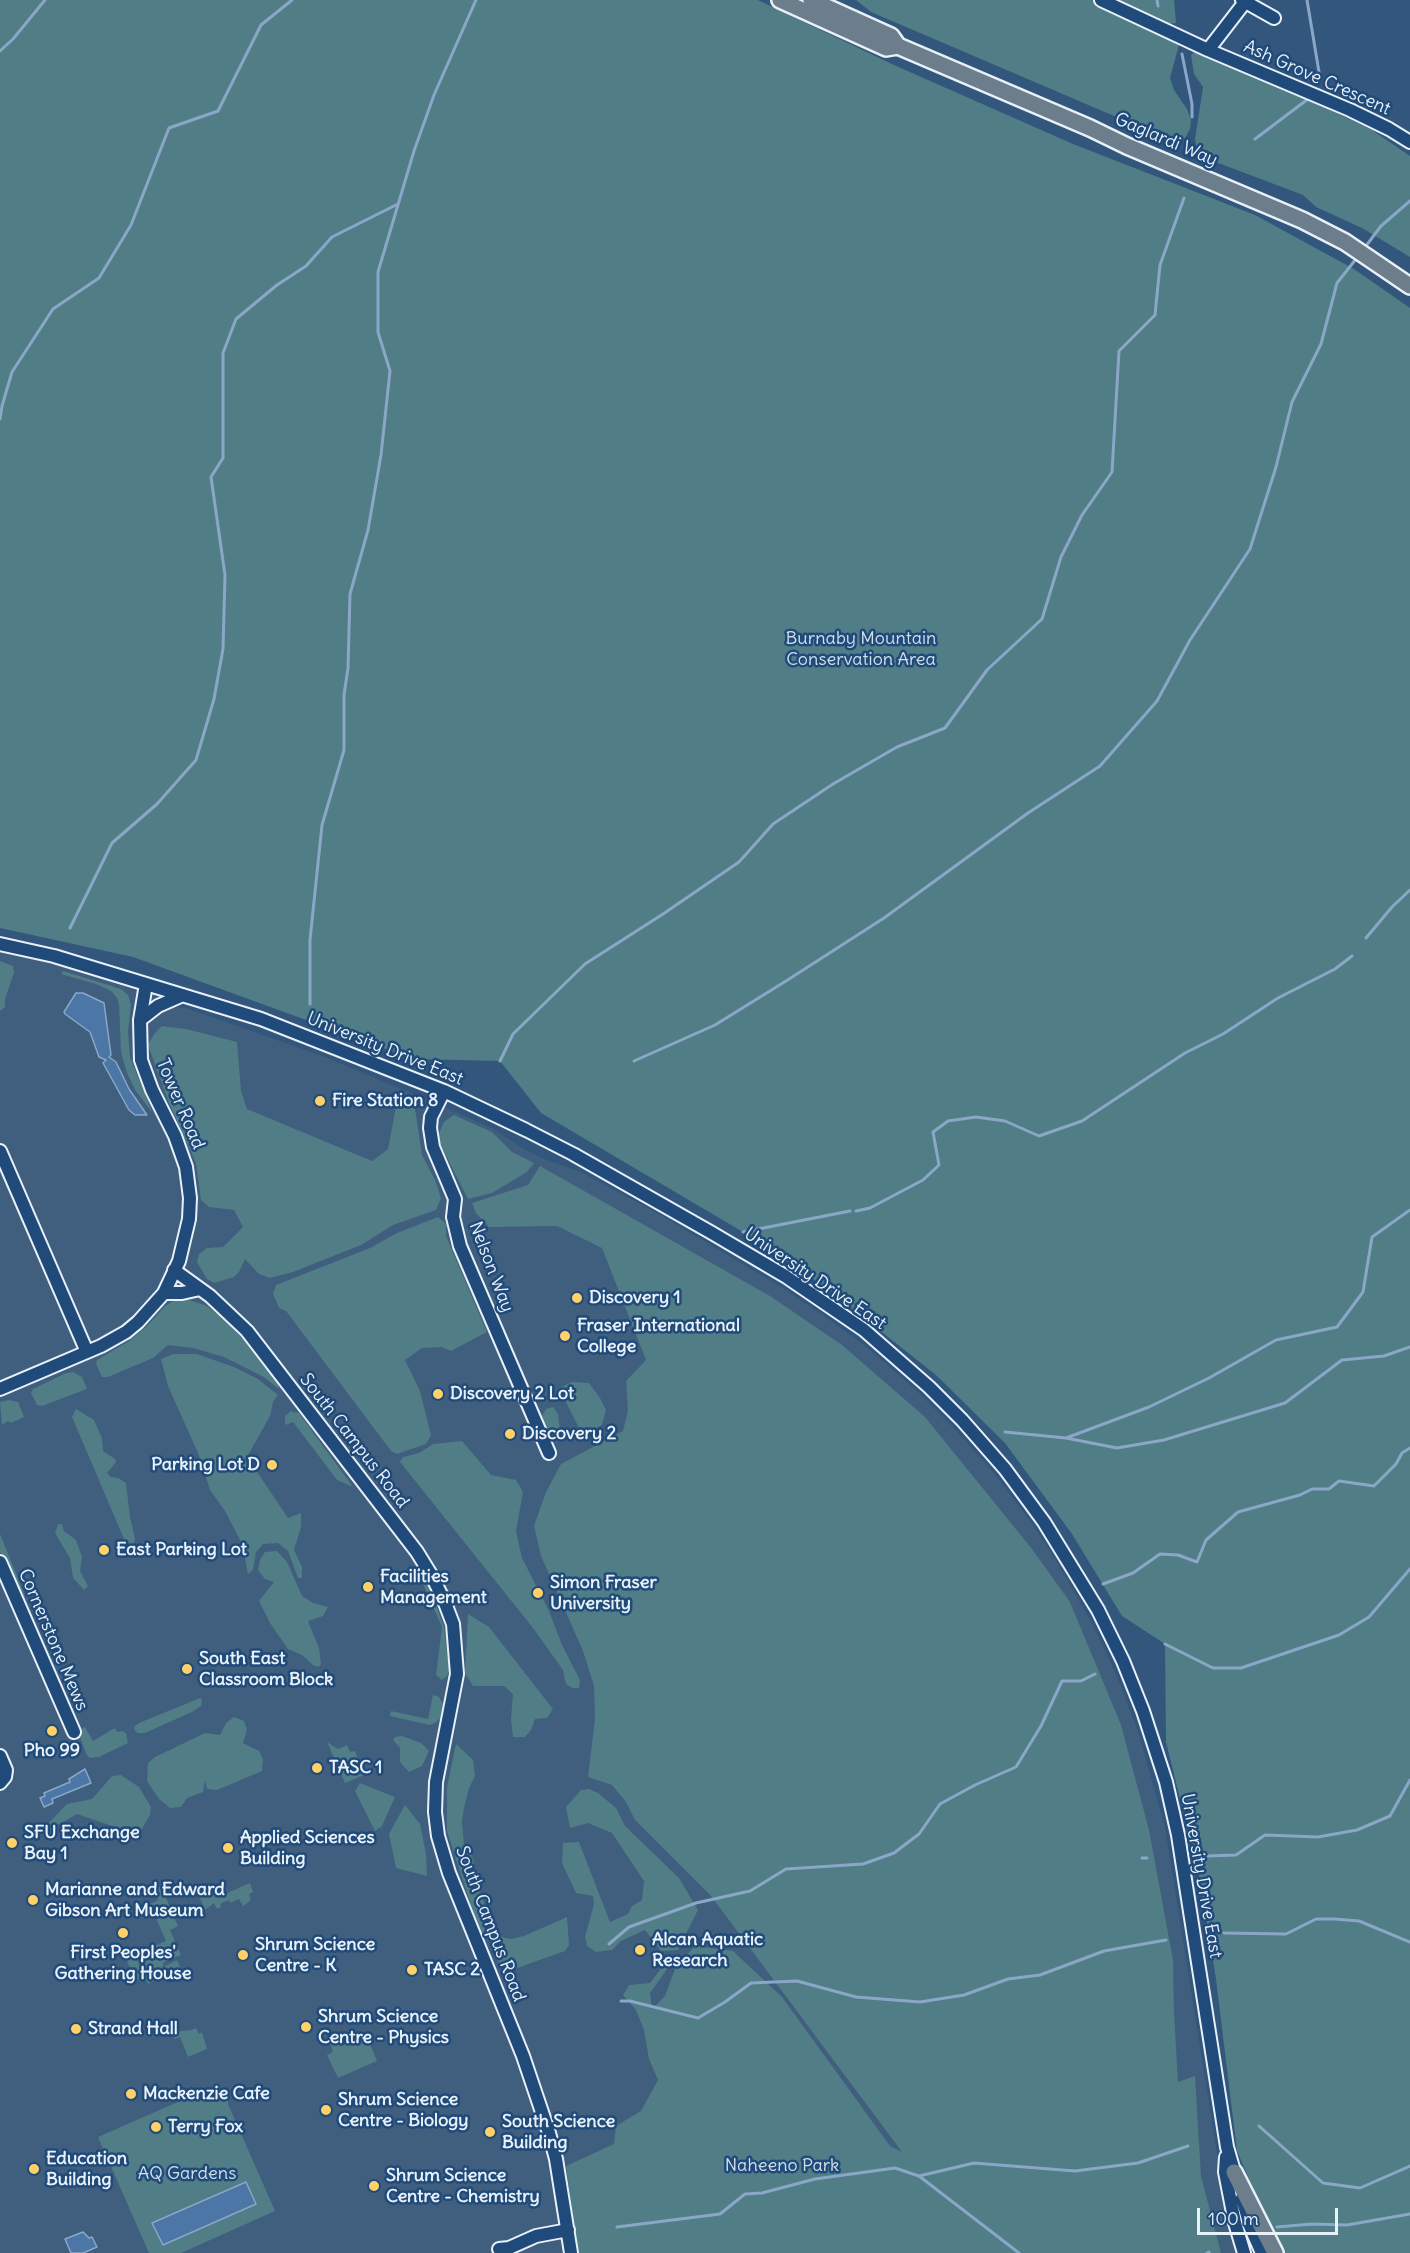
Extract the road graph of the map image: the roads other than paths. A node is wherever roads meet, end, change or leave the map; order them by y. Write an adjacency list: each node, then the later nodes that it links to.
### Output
1 (780, 0): 6 (main road, Gaglardi Way)
2 (811, 0): 6 (main road, Gaglardi Way)
3 (1101, 0): 7 (street, Ash Grove Crescent)
4 (1244, 1): 5 (street, Ash Grove Crescent); 7 (street, Ash Grove Crescent)
5 (1274, 18)
6 (898, 46): 9 (main road, Gaglardi Way)
7 (1208, 50): 8 (street, Ash Grove Crescent)
8 (1410, 142)
9 (1410, 286)
10 (0, 944): 11 (street, University Drive East)
11 (146, 984): 12 (street, University Drive East); 13 (street, Tower Road)
12 (183, 995): 13 (street); 14 (street, University Drive East)
13 (140, 1020): 16 (street, Tower Road)
14 (444, 1091): 21 (street, Nelson Way); 27 (street, University Drive East)
15 (0, 1150): 19 (street)
16 (174, 1270): 17 (street, South Campus Road); 18 (street, Tower Road)
17 (200, 1288): 18 (street); 29 (street, South Campus Road)
18 (164, 1293): 19 (street, Tower Road)
19 (87, 1352): 20 (street, Tower Road)
20 (0, 1389)
21 (549, 1453)
22 (0, 1562): 23 (street, Cornerstone Mews)
23 (5, 1588): 24 (street, Cornerstone Mews)
24 (74, 1732)
25 (0, 1756): 26 (street)
26 (0, 1783)
27 (1227, 2146): 28 (street, University Drive East); 32 (street, University Drive East)
28 (1234, 2172): 33 (street, University Drive East); 34 (main road)
29 (568, 2230): 30 (street); 31 (street, South Campus Road)
30 (499, 2249)
31 (571, 2253)
32 (1244, 2253)
33 (1262, 2253)
34 (1275, 2253)

